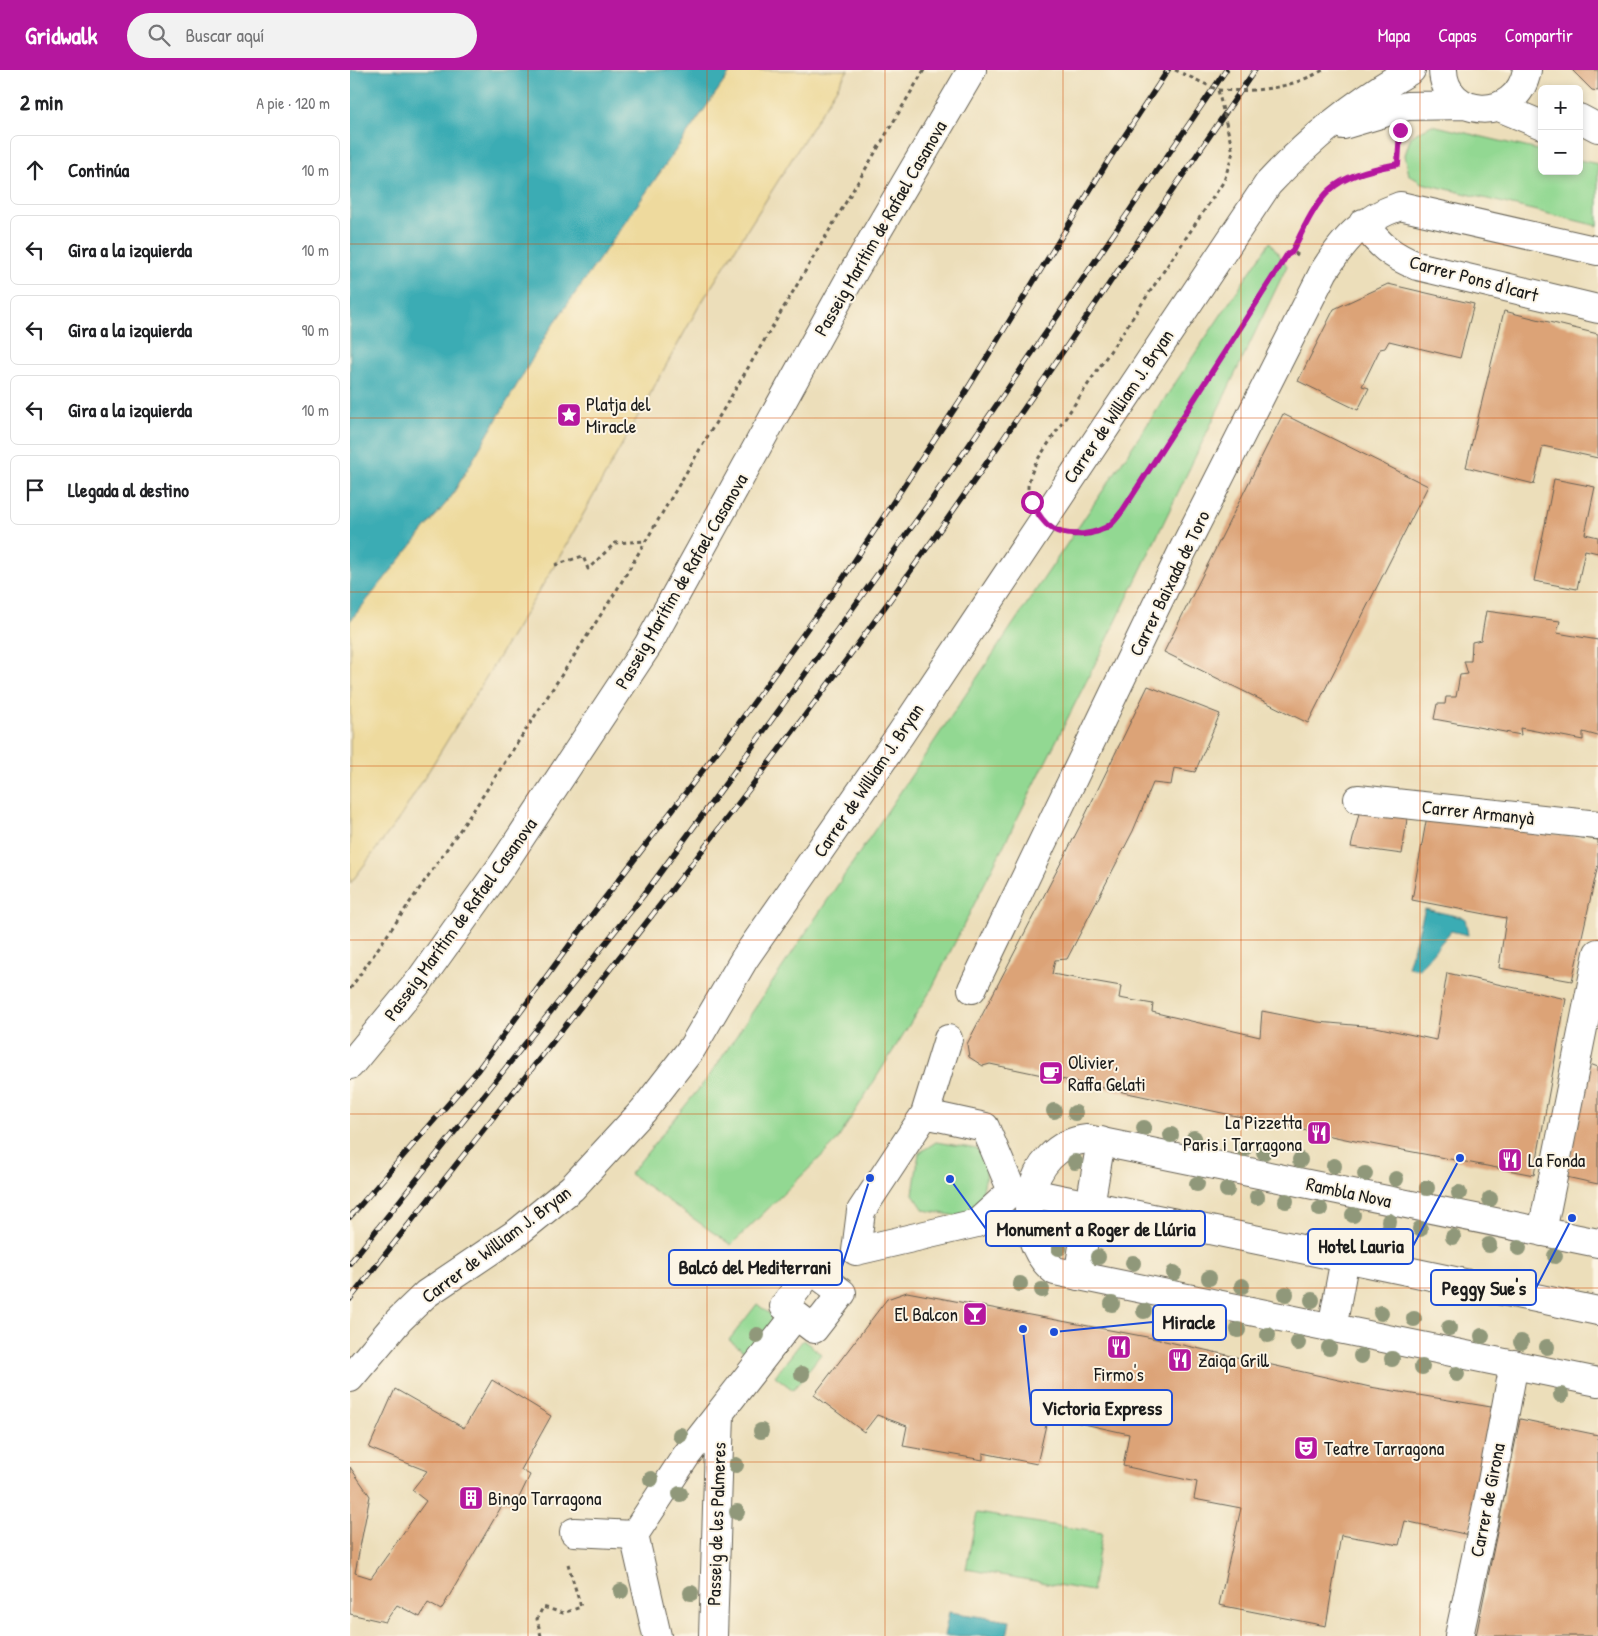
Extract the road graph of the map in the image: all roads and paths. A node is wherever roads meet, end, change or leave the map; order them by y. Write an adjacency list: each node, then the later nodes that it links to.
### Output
1 (924, 70): 22 (path)
2 (972, 70): 30 (street, Passeig Marítim de Rafael Casanova)
3 (1175, 70): 9 (path, bridge)
4 (1323, 70): 9 (path, bridge)
5 (1410, 70): 15 (street, Carrer de William J. Bryan)
6 (1443, 70): 10 (street)
7 (1528, 70): 8 (street); 11 (street)
8 (1540, 85)
9 (1218, 90): 17 (path, bridge)
10 (1466, 105): 11 (street, Carrer de William J. Bryan); 15 (street, Carrer de William J. Bryan)
11 (1499, 107): 13 (street)
12 (1583, 120): 14 (street)
13 (1538, 123)
14 (1598, 128)
15 (1328, 129): 43 (street, Carrer de William J. Bryan)
16 (1583, 136): 18 (street)
17 (1399, 138)
18 (1598, 138)
19 (1363, 223): 20 (street, Carrer Baixada de Toro); 21 (street, Carrer Pons d'Icart); 28 (street, Carrer Baixada de Toro)
20 (1598, 251)
21 (1598, 309)
22 (646, 541): 23 (path); 27 (path)
23 (556, 565)
24 (1358, 799): 25 (street, Carrer Armanyà)
25 (1598, 825)
26 (1598, 953): 35 (street)
27 (350, 989)
28 (972, 989)
29 (948, 1039): 31 (street)
30 (350, 1065)
31 (925, 1114): 37 (street); 37 (street)
32 (1100, 1141): 33 (street, Rambla Nova); 34 (street); 35 (street, Rambla Nova)
33 (1031, 1192): 34 (street); 39 (street, Rambla Nova)
34 (1090, 1204): 38 (street); 39 (street)
35 (1542, 1232): 36 (street, Rambla Nova)
36 (1598, 1243)
37 (856, 1251): 45 (street, Passeig de les Palmeres)
38 (1345, 1258): 40 (street); 41 (street)
39 (1078, 1276): 41 (street, Rambla Nova)
40 (1598, 1311)
41 (1332, 1328): 42 (street, Rambla Nova)
42 (1514, 1364): 44 (street, Rambla Nova); 51 (street, Carrer de Girona)
43 (350, 1378)
44 (1598, 1382)
45 (720, 1412): 47 (street, Passeig de les Palmeres); 50 (street, Passeig de les Palmeres)
46 (574, 1532): 47 (street); 48 (path)
47 (634, 1534): 49 (street)
48 (542, 1636)
49 (657, 1636)
50 (712, 1636)
51 (1459, 1636)

